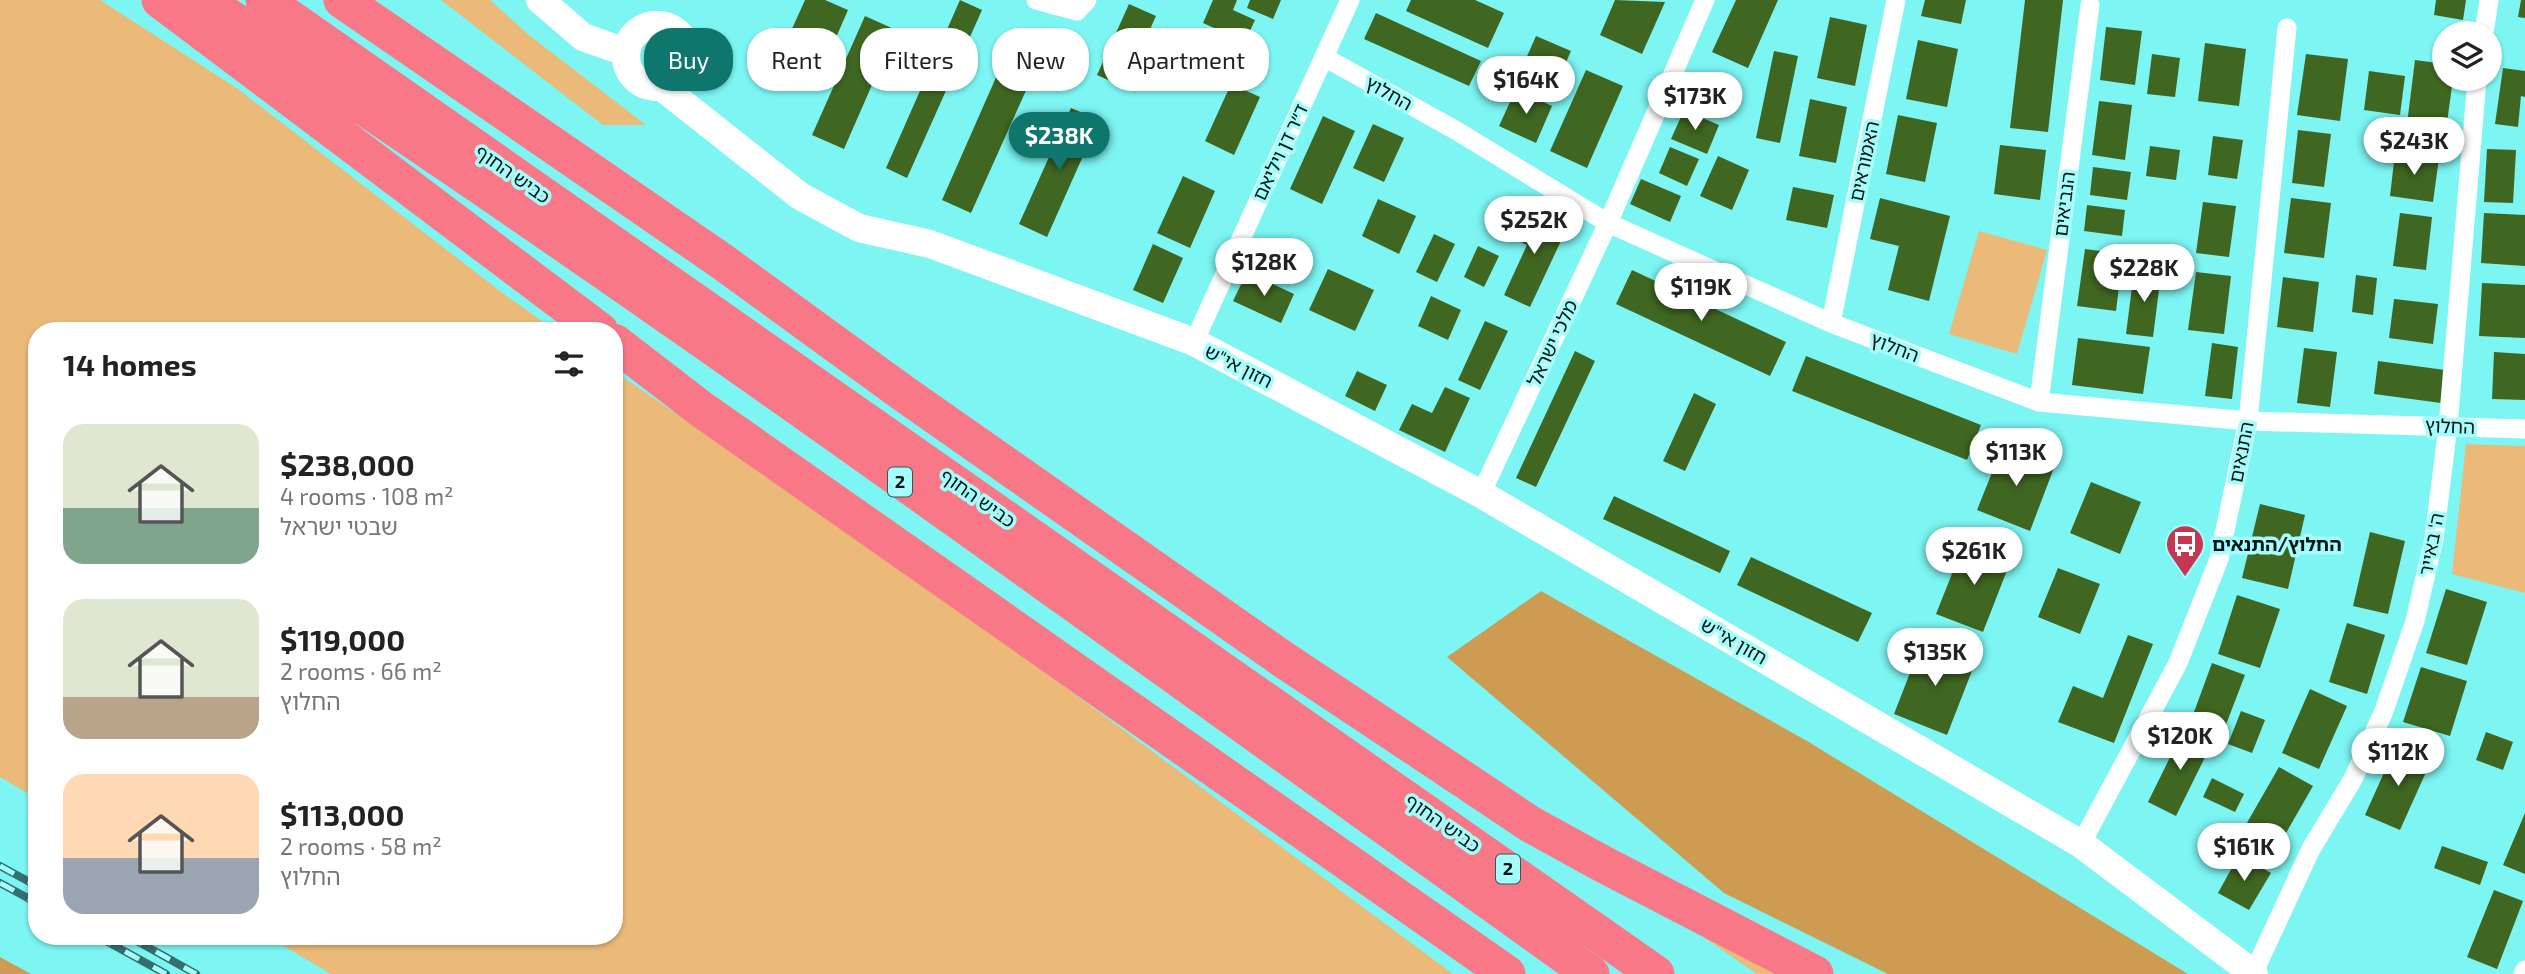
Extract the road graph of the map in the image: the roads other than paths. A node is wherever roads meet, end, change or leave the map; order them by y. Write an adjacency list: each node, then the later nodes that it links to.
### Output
1 (160, 0): 25 (highway)
2 (203, 0): 36 (highway, כביש החוף / 2)
3 (264, 0): 37 (highway, כביש החוף / 2)
4 (342, 0): 23 (highway)
5 (362, 0): 23 (highway)
6 (540, 0): 18 (street)
7 (1036, 0): 8 (street)
8 (1087, 0)
9 (1350, 0): 19 (street, ד״ר דן ויליאם)
10 (1705, 0): 24 (street, מלכי ישראל)
11 (1896, 0): 26 (street, האמוראים)
12 (2489, 0): 15 (street)
13 (2090, 5): 29 (street, הנביאים)
14 (666, 12): 16 (street); 18 (street)
15 (2486, 21)
16 (676, 28)
17 (2287, 28): 30 (street, התנאים)
18 (625, 52): 20 (street)
19 (1324, 57): 24 (street, החלוץ); 27 (street, ד״ר דן ויליאם)
20 (644, 82)
21 (667, 91): 27 (street, חזון אי"ש)
22 (2476, 91): 31 (street, ה' באייר)
23 (535, 134): 38 (highway)
24 (1608, 223): 26 (street, החלוץ); 33 (street, מלכי ישראל)
25 (588, 322)
26 (1831, 323): 29 (street, החלוץ)
27 (1194, 342): 33 (street, חזון אי"ש)
28 (623, 349): 35 (highway)
29 (2039, 402): 30 (street, החלוץ)
30 (2248, 421): 31 (street, החלוץ); 34 (street, התנאים)
31 (2448, 426): 32 (street, החלוץ); 39 (street, ה' באייר)
32 (2525, 429)
33 (1481, 494): 34 (street, חזון אי"ש)
34 (2081, 844): 39 (street, חזון אי"ש)
35 (1507, 974)
36 (1591, 974)
37 (1656, 974)
38 (1815, 974)
39 (2253, 974)

